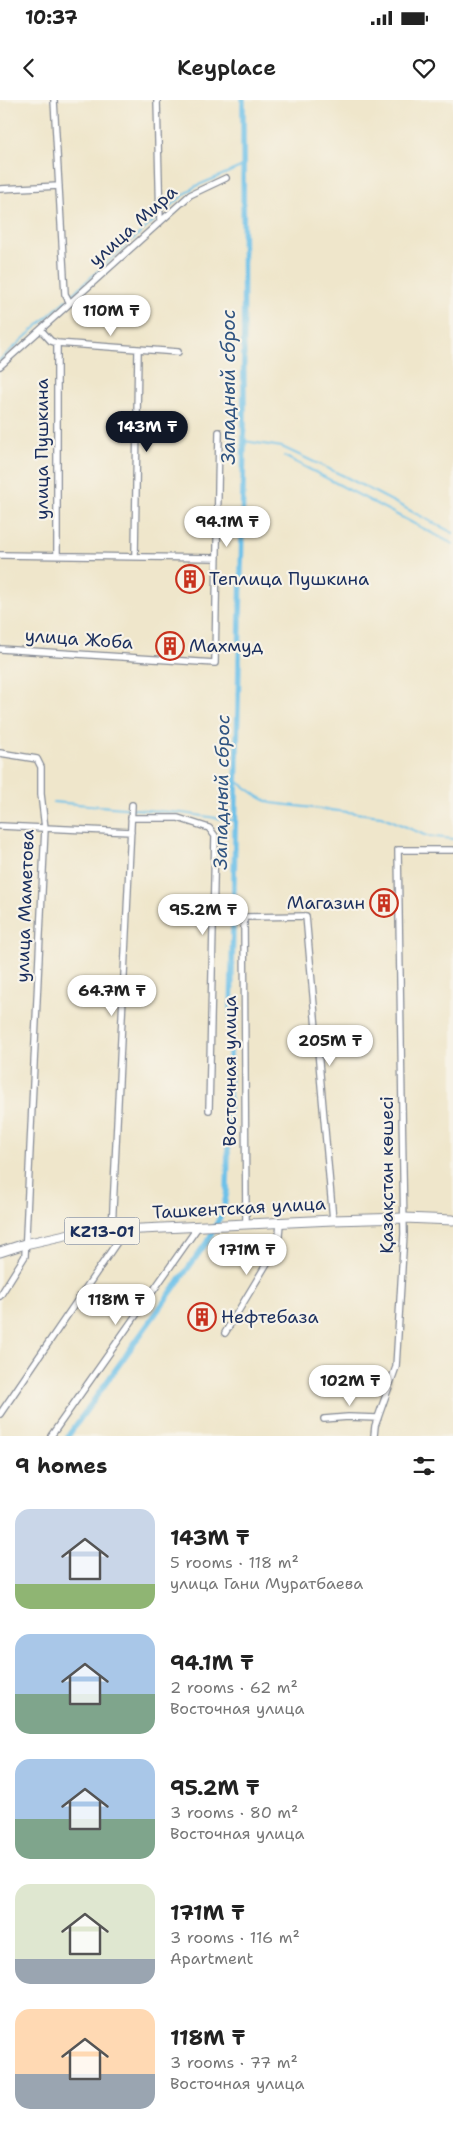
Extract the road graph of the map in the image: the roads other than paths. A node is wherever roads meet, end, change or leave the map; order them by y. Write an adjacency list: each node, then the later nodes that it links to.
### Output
1 (54, 100): 4 (street)
2 (157, 100): 6 (street)
3 (226, 178): 6 (street, улица Мира)
4 (59, 186): 5 (street); 7 (street)
5 (0, 189)
6 (160, 222): 7 (street, улица Мира)
7 (70, 303): 8 (street, улица Мира)
8 (41, 330): 9 (street); 12 (street, улица Мира)
9 (57, 343): 10 (street); 15 (street, улица Пушкина)
10 (138, 350): 11 (street); 16 (street)
11 (178, 352)
12 (0, 366)
13 (219, 432): 17 (street)
14 (0, 555): 15 (street)
15 (57, 556): 16 (street)
16 (135, 556): 17 (street)
17 (217, 558): 18 (street, улица Жоба)
18 (0, 649)
19 (0, 752): 23 (street, улица Маметова)
20 (132, 805): 21 (street)
21 (131, 818): 24 (street); 26 (street, Восточная улица)
22 (0, 826): 23 (street)
23 (45, 828): 24 (street); 35 (street, улица Маметова)
24 (130, 832): 34 (street)
25 (453, 850): 27 (street, Қазақстан көшесі)
26 (209, 1110)
27 (404, 1218): 28 (main road, Ташкентская улица / KZ13-01); 29 (main road, Ташкентская улица / KZ13-01); 40 (street, Қазақстан көшесі)
28 (333, 1220): 30 (main road, Ташкентская улица / KZ13-01); 31 (street, Восточная улица)
29 (453, 1220)
30 (280, 1223): 31 (main road, Ташкентская улица / KZ13-01); 38 (street)
31 (246, 1225): 32 (main road, Ташкентская улица / KZ13-01)
32 (202, 1227): 33 (main road, Ташкентская улица / KZ13-01); 42 (street)
33 (126, 1229): 34 (main road, Ташкентская улица / KZ13-01); 39 (street)
34 (112, 1230): 35 (main road, Ташкентская улица / KZ13-01)
35 (25, 1244): 36 (main road, Ташкентская улица / KZ13-01); 37 (street, улица Маметова)
36 (0, 1252)
37 (0, 1296)
38 (225, 1333)
39 (0, 1414)
40 (378, 1418): 41 (street); 43 (street, Қазақстан көшесі)
41 (324, 1420)
42 (51, 1436)
43 (374, 1436)

